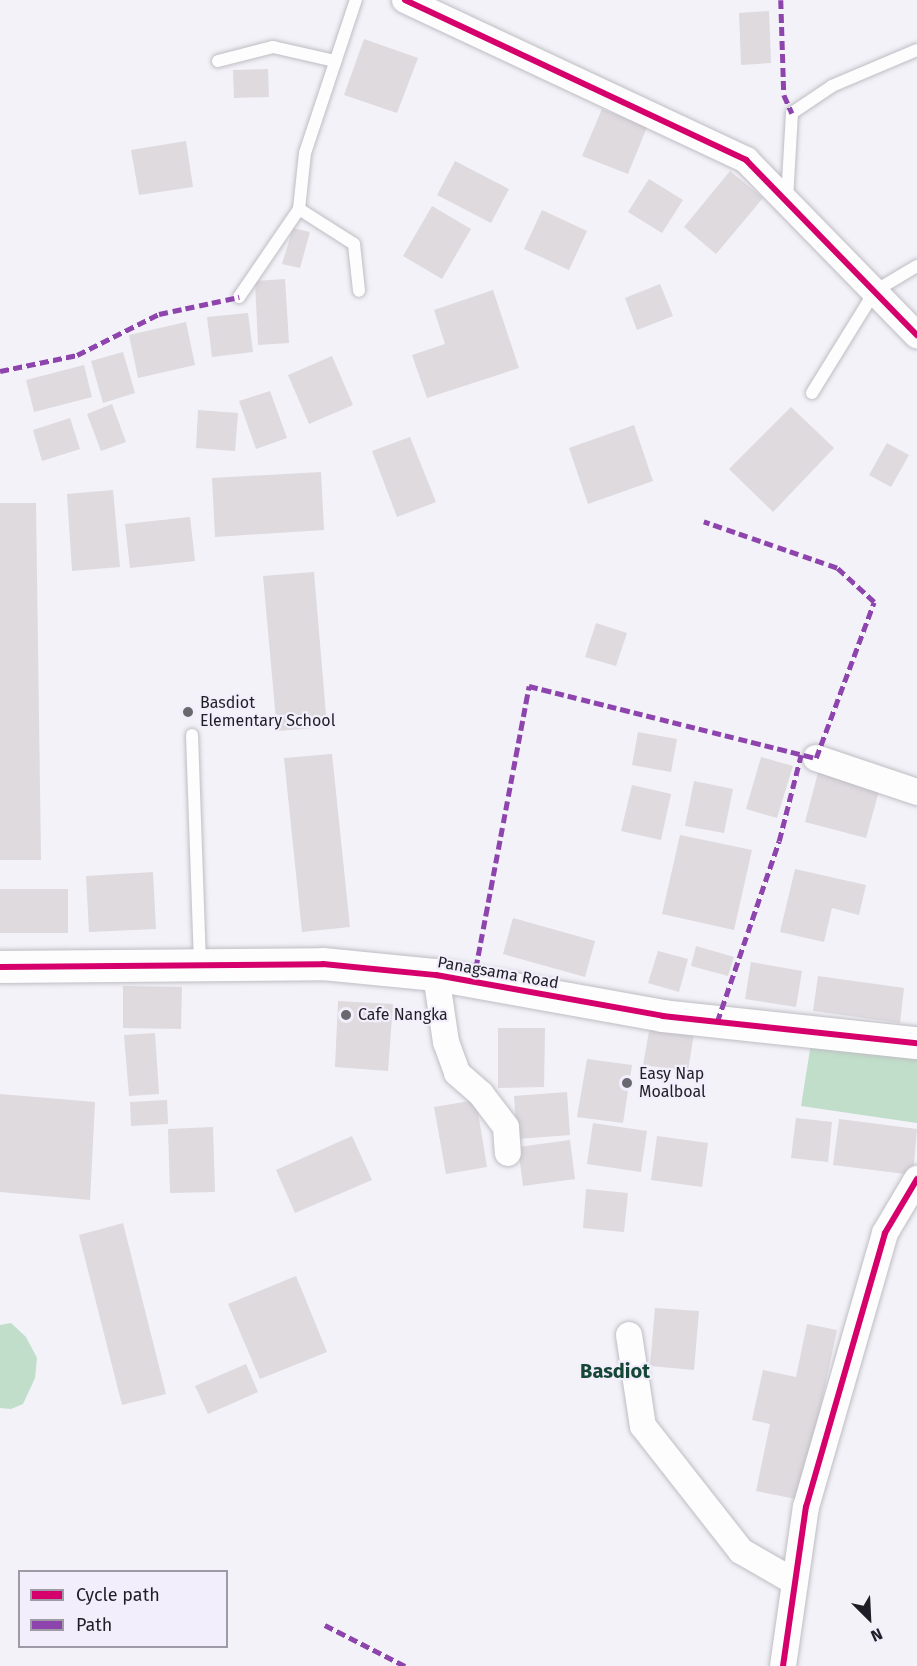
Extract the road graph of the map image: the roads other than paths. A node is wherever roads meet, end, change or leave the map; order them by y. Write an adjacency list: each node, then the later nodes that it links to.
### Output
1 (356, 0): 5 (lane)
2 (405, 0): 6 (street)
3 (917, 50): 6 (lane)
4 (218, 61): 5 (lane)
5 (335, 61): 7 (lane)
6 (787, 199): 10 (street)
7 (299, 209): 9 (lane); 11 (lane)
8 (917, 266): 10 (lane)
9 (359, 291)
10 (875, 291): 12 (street); 13 (lane)
11 (239, 297)
12 (917, 335)
13 (812, 393)
14 (192, 735): 17 (lane)
15 (816, 758): 16 (street)
16 (917, 792)
17 (200, 964): 18 (street, Panagsama Road); 19 (street, Panagsama Road)
18 (0, 967)
19 (436, 975): 20 (street, Panagsama Road); 21 (street)
20 (917, 1043)
21 (507, 1153)
22 (917, 1179): 24 (street)
23 (629, 1335): 24 (street)
24 (795, 1582): 25 (street)
25 (783, 1666)

